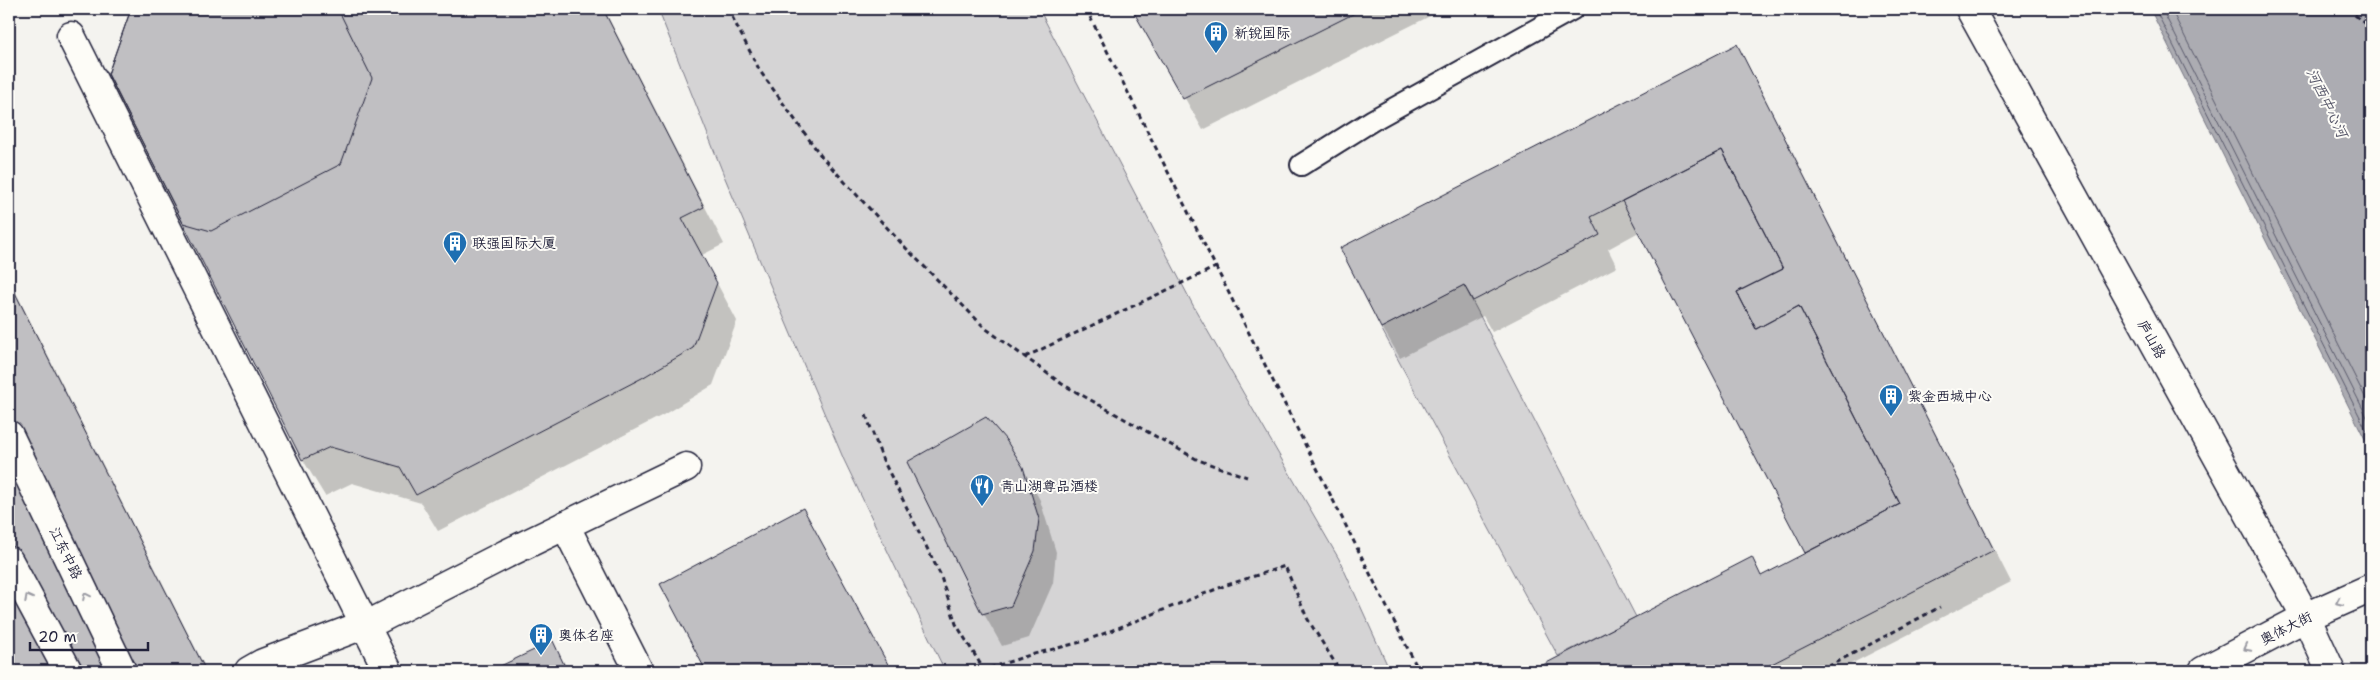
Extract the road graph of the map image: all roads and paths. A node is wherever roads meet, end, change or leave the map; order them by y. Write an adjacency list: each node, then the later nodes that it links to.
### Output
1 (728, 9): 10 (path)
2 (1086, 9): 9 (path)
3 (1573, 9): 8 (lane)
4 (1970, 9): 19 (street, 庐山路)
5 (2348, 9): 6 (path)
6 (2371, 29)
7 (71, 36): 20 (street)
8 (1301, 165)
9 (1216, 267): 10 (path); 27 (path)
10 (1024, 357): 14 (path)
11 (866, 415): 26 (path)
12 (9, 435): 22 (street, 江东中路, one-way to 12)
13 (686, 467): 15 (street)
14 (1247, 477)
15 (565, 525): 20 (street); 25 (street)
16 (9, 561): 21 (street, one-way to 16)
17 (2371, 588): 19 (street, 奥体大街, one-way to 19)
18 (1940, 607): 28 (path)
19 (2306, 617): 29 (street, 奥体大街, one-way to 29); 30 (street, 庐山路)
20 (365, 624): 23 (street); 24 (street)
21 (68, 671)
22 (122, 671)
23 (249, 671)
24 (388, 671)
25 (639, 671)
26 (1340, 671)
27 (1419, 671)
28 (1820, 671)
29 (2203, 671)
30 (2331, 671)

